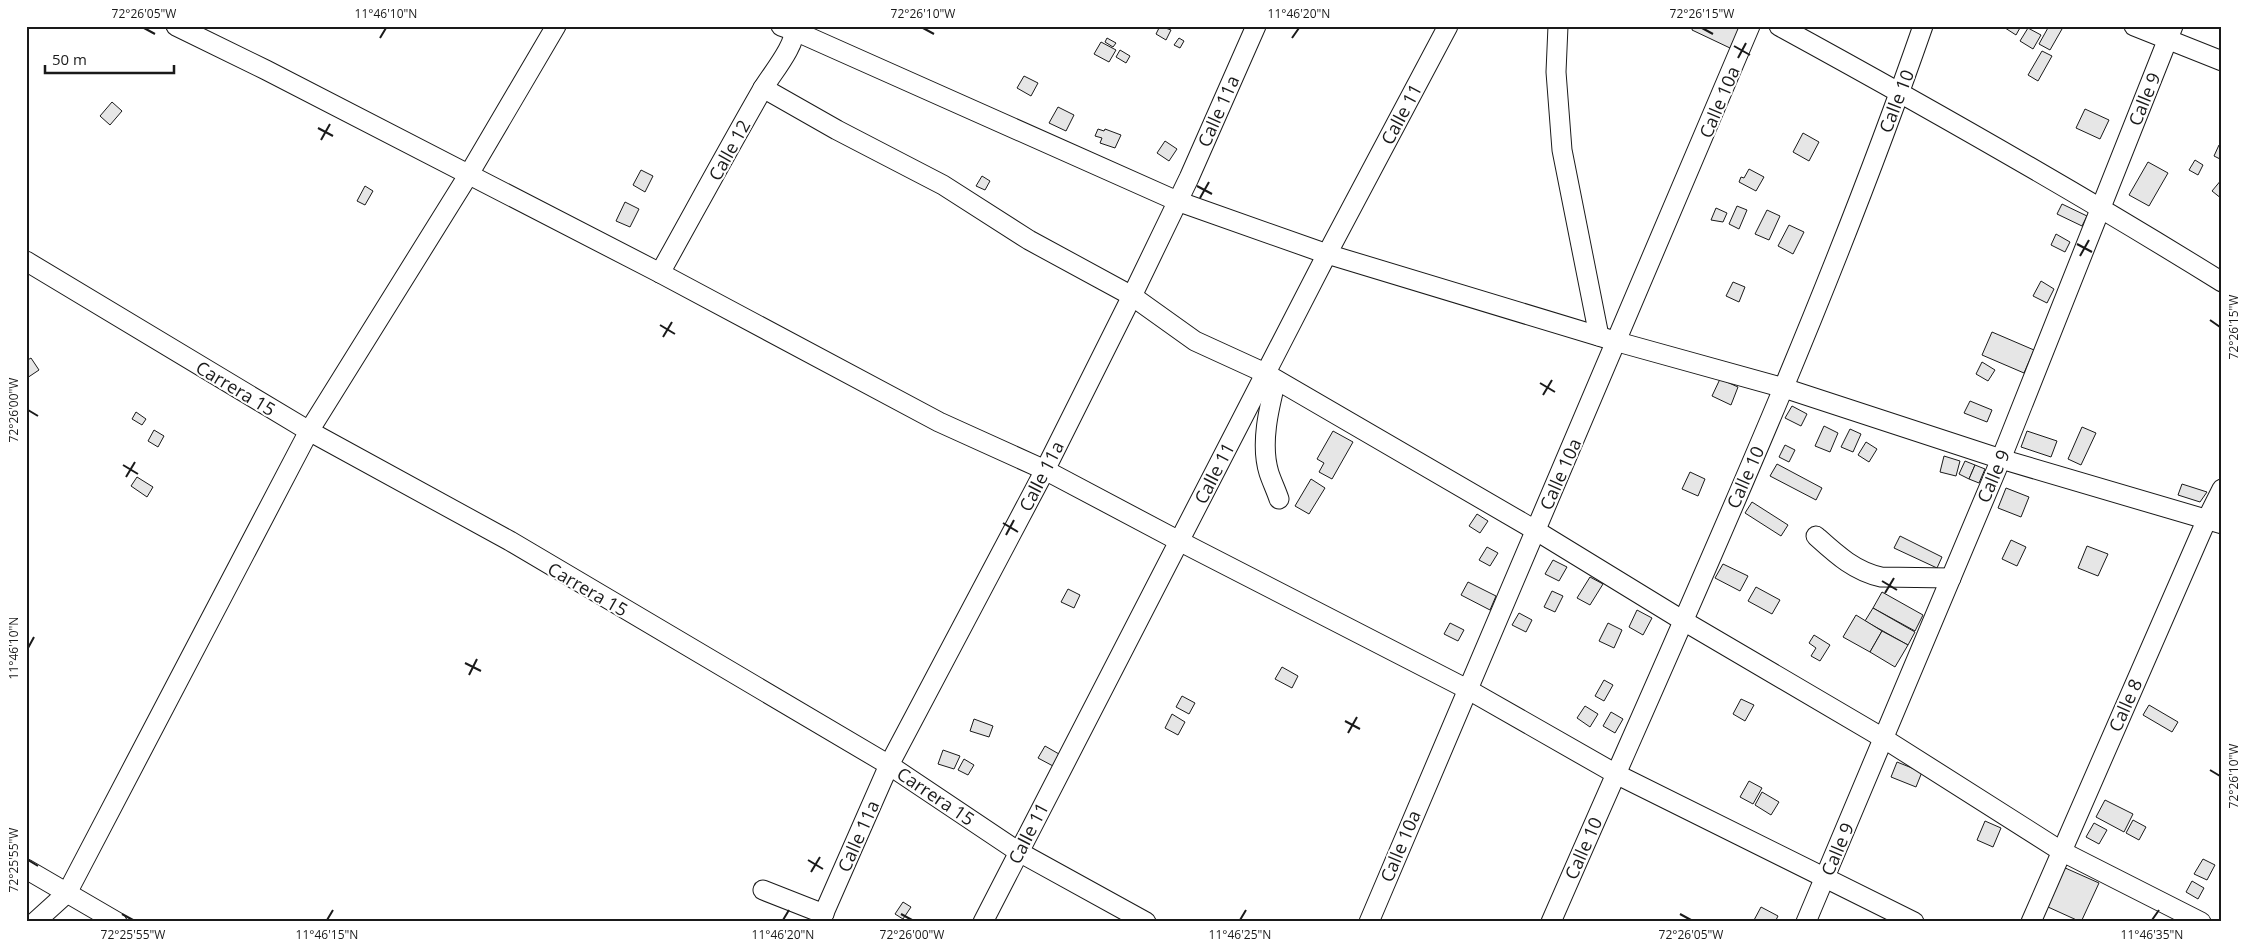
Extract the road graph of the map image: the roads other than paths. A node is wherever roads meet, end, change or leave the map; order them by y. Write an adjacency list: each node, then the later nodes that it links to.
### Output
1 (176, 26): 15 (street)
2 (556, 26): 15 (street)
3 (1448, 26): 18 (street, Calle 11)
4 (1558, 26): 23 (street)
5 (1750, 26): 24 (street, Calle 10a)
6 (1779, 26): 14 (street)
7 (1923, 26): 14 (street, Calle 10)
8 (2134, 26): 11 (street)
9 (790, 28): 13 (street, Calle 12); 16 (street)
10 (1249, 29): 16 (street, Calle 11a)
11 (2170, 32): 12 (street); 17 (street, Calle 9)
12 (2222, 61)
13 (763, 88): 20 (street, Calle 12); 22 (street)
14 (1900, 92): 17 (street); 26 (street, Calle 10)
15 (469, 174): 20 (street); 27 (street)
16 (1177, 201): 18 (street); 22 (street, Calle 11a)
17 (2101, 207): 21 (street); 28 (street, Calle 9)
18 (1327, 254): 23 (street); 25 (street, Calle 11)
19 (26, 261): 27 (street, Carrera 15)
20 (660, 273): 29 (street)
21 (2222, 282)
22 (1132, 296): 25 (street); 29 (street, Calle 11a)
23 (1598, 336): 24 (street)
24 (1618, 342): 26 (street); 33 (street, Calle 10a)
25 (1271, 376): 31 (street); 33 (street); 35 (street, Calle 11)
26 (1784, 388): 28 (street); 37 (street, Calle 10)
27 (309, 431): 40 (street, Carrera 15); 47 (street)
28 (2001, 459): 32 (street); 36 (street, Calle 9)
29 (1045, 470): 35 (street); 40 (street, Calle 11a)
30 (2222, 489): 32 (street, Calle 8)
31 (1279, 499)
32 (2214, 521): 42 (street, Calle 8)
33 (1535, 530): 37 (street); 38 (street, Calle 10a)
34 (1816, 536): 36 (street)
35 (1179, 541): 38 (street); 43 (street, Calle 11)
36 (1951, 578): 39 (street, Calle 9)
37 (1682, 620): 39 (street); 41 (street, Calle 10)
38 (1467, 689): 41 (street); 53 (street, Calle 10a)
39 (1883, 738): 42 (street); 45 (street, Calle 9)
40 (889, 765): 43 (street, Carrera 15); 48 (street, Calle 11a)
41 (1616, 774): 45 (street); 54 (street, Calle 10)
42 (2061, 851): 57 (street, Calle 8); 58 (street)
43 (1019, 852): 51 (street, Calle 11); 52 (street, Carrera 15)
44 (26, 870): 47 (street)
45 (1825, 877): 55 (street, Calle 9); 56 (street)
46 (763, 890): 48 (street)
47 (67, 893): 49 (street); 50 (street)
48 (822, 918)
49 (35, 922)
50 (118, 922)
51 (983, 922)
52 (1146, 922)
53 (1368, 922)
54 (1551, 922)
55 (1806, 922)
56 (1914, 922)
57 (2031, 922)
58 (2201, 922)

